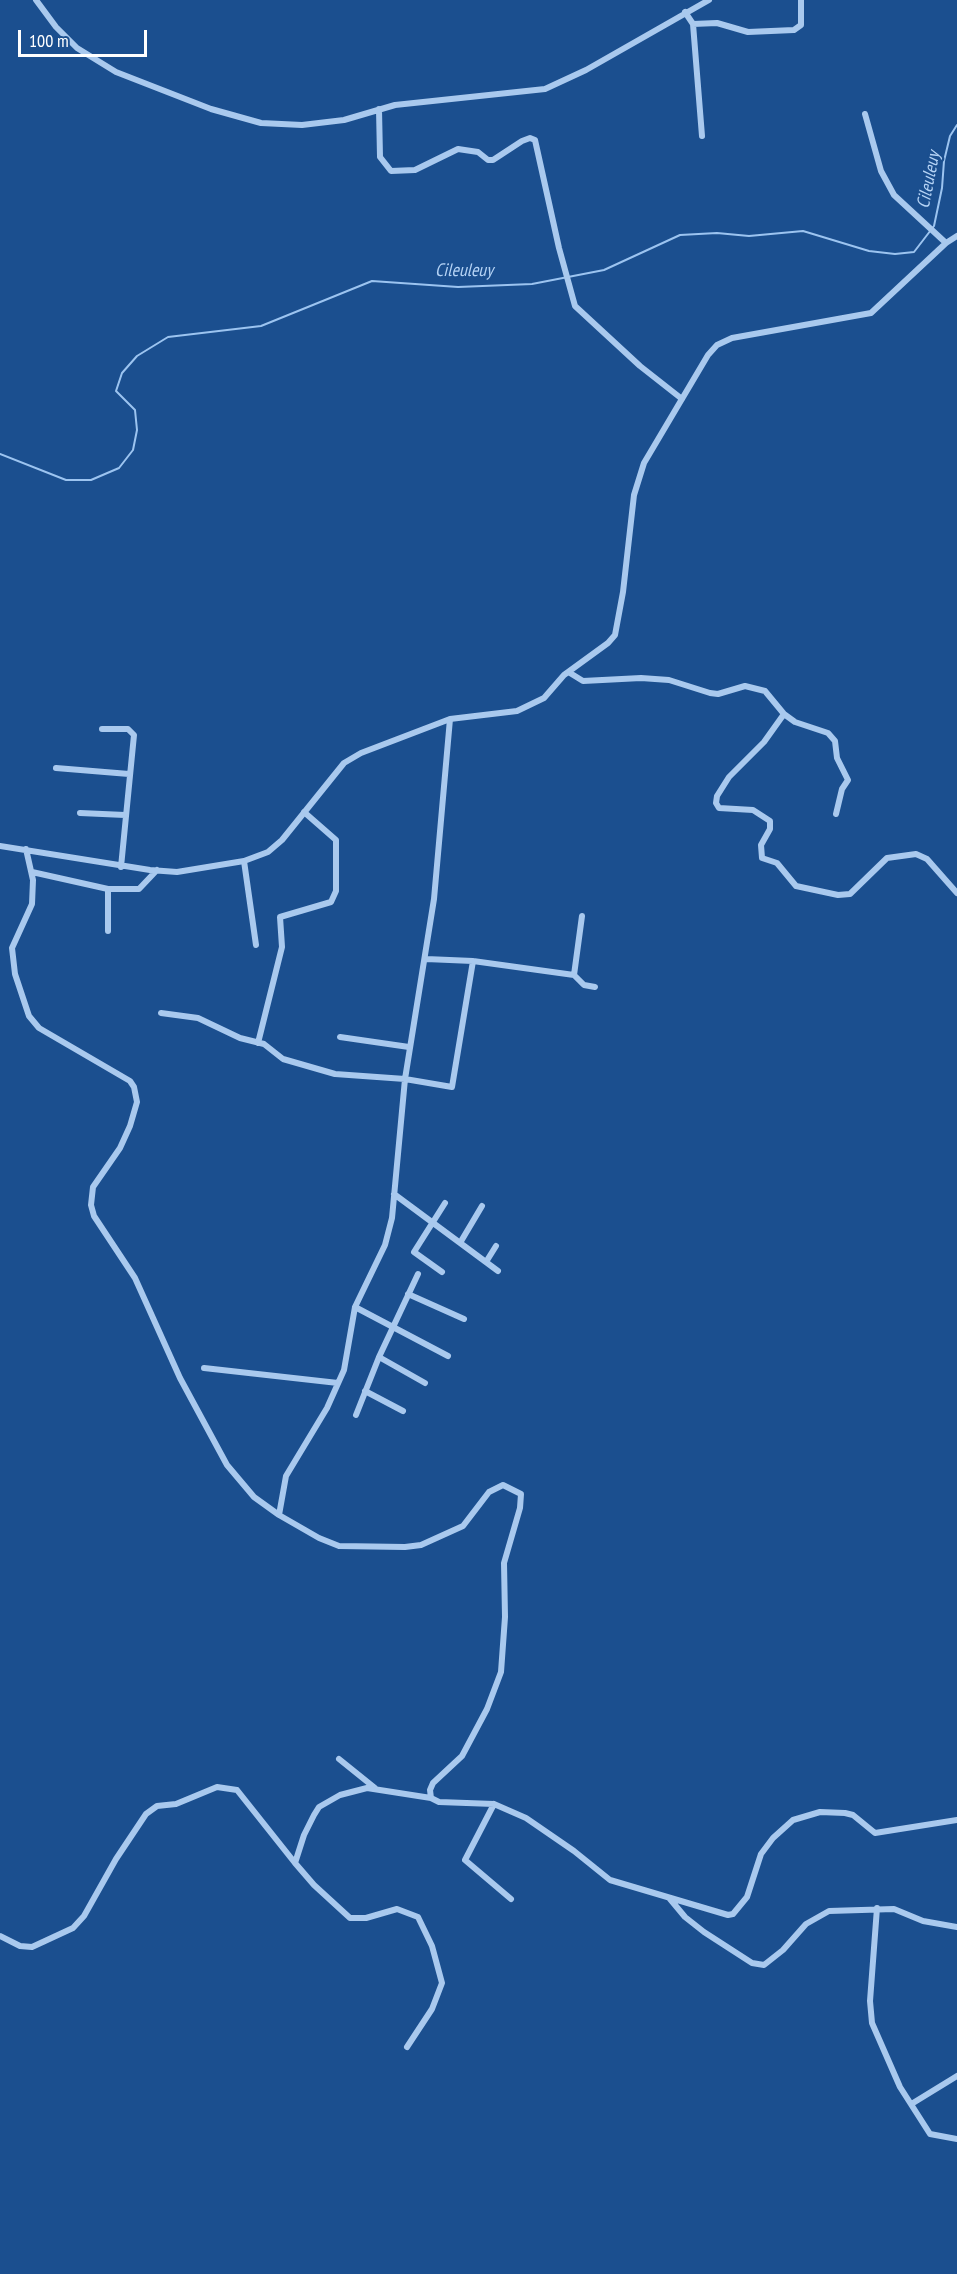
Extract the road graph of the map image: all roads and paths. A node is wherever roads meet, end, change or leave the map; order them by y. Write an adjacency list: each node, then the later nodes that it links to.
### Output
1 (36, 0): 6 (street)
2 (709, 0): 4 (street)
3 (801, 0): 5 (street)
4 (685, 12): 5 (street); 6 (street)
5 (693, 24): 8 (street)
6 (380, 109): 11 (street)
7 (865, 114): 10 (street)
8 (702, 136)
9 (957, 236): 10 (street)
10 (946, 243): 11 (street)
11 (682, 399): 12 (street)
12 (570, 673): 13 (street); 14 (street)
13 (784, 714): 20 (street); 29 (street)
14 (450, 719): 18 (street); 33 (street)
15 (102, 729): 17 (street)
16 (56, 768): 17 (street)
17 (129, 774): 21 (street)
18 (304, 812): 24 (street); 39 (street)
19 (80, 813): 21 (street)
20 (836, 814)
21 (125, 815): 25 (street)
22 (0, 846): 23 (street)
23 (27, 849): 25 (street); 27 (street)
24 (244, 861): 26 (street); 32 (street)
25 (121, 867): 26 (street)
26 (157, 870): 28 (street)
27 (32, 872): 28 (street); 64 (street)
28 (108, 889): 31 (street)
29 (957, 893)
30 (582, 916): 35 (street)
31 (108, 931)
32 (256, 945)
33 (426, 959): 34 (street); 40 (street)
34 (473, 961): 35 (street); 41 (street)
35 (574, 975): 36 (street)
36 (595, 987)
37 (161, 1012): 39 (street)
38 (340, 1037): 40 (street)
39 (258, 1043): 41 (street)
40 (409, 1047): 41 (street)
41 (405, 1079): 42 (street)
42 (393, 1194): 45 (street); 53 (street)
43 (445, 1203): 45 (street)
44 (482, 1206): 46 (street)
45 (431, 1223): 46 (street); 50 (street)
46 (460, 1243): 48 (street)
47 (496, 1246): 48 (street)
48 (486, 1262): 49 (street)
49 (498, 1271)
50 (442, 1272)
51 (418, 1274): 52 (street)
52 (408, 1294): 54 (street); 55 (street)
53 (355, 1307): 55 (street); 59 (street)
54 (464, 1319)
55 (394, 1327): 56 (street); 57 (street)
56 (379, 1356): 60 (street); 61 (street)
57 (448, 1356)
58 (204, 1368): 59 (street)
59 (338, 1383): 64 (street)
60 (425, 1383)
61 (365, 1391): 62 (street); 63 (street)
62 (403, 1411)
63 (356, 1415)
64 (279, 1515): 67 (street)
65 (339, 1759): 66 (street)
66 (376, 1789): 67 (street); 70 (street)
67 (431, 1798): 68 (street)
68 (494, 1804): 71 (street); 72 (street)
69 (957, 1820): 71 (street)
70 (295, 1863): 75 (street); 76 (street)
71 (669, 1898): 73 (street)
72 (511, 1899)
73 (877, 1908): 74 (street); 78 (street)
74 (957, 1927)
75 (0, 1936)
76 (407, 2047)
77 (957, 2076): 78 (street)
78 (913, 2103): 79 (street)
79 (957, 2139)

